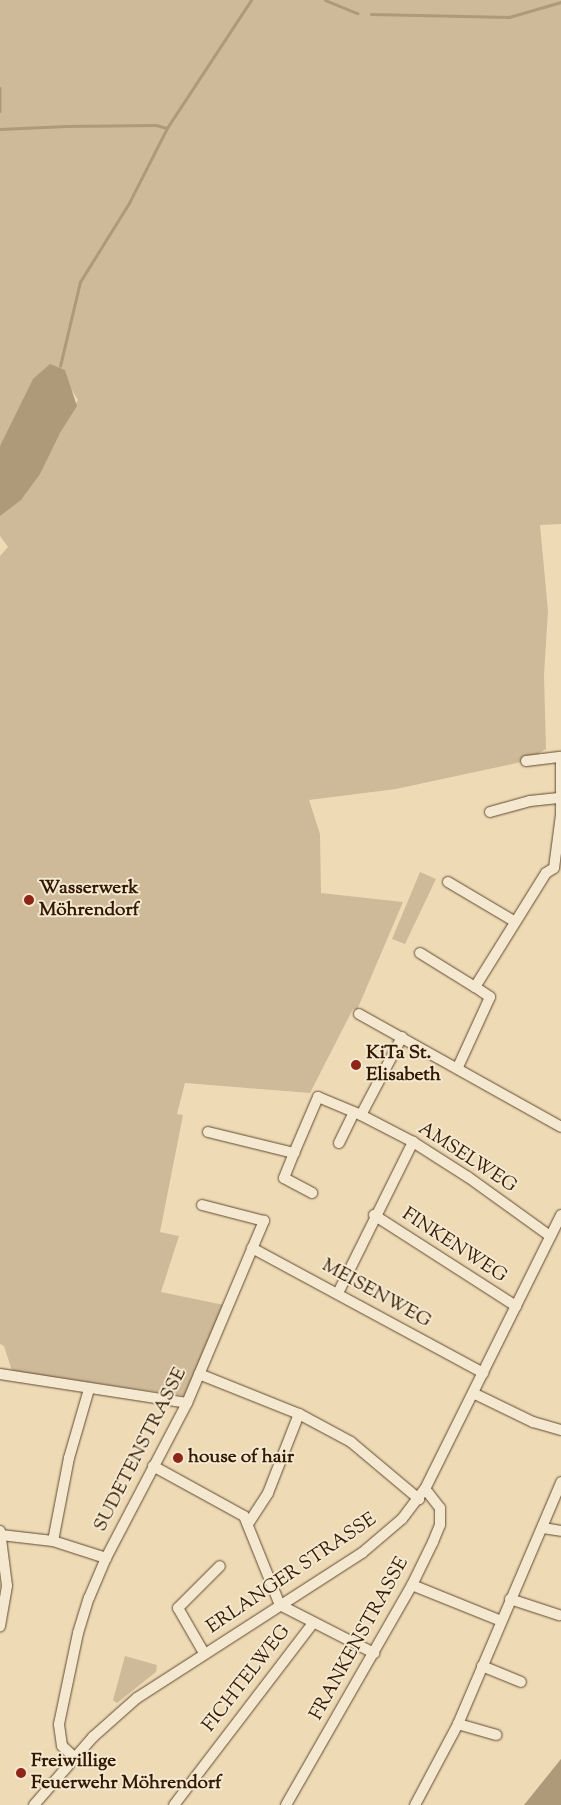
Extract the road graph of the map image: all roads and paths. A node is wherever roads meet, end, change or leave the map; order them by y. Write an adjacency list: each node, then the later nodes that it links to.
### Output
1 (561, 757): 2 (street); 3 (street)
2 (526, 761)
3 (561, 798): 4 (street); 5 (street)
4 (490, 812)
5 (561, 814): 6 (street)
6 (558, 869): 8 (street)
7 (448, 882): 8 (street)
8 (514, 921): 10 (street)
9 (420, 953): 10 (street)
10 (475, 987): 13 (street)
11 (359, 1014): 12 (street)
12 (402, 1037): 13 (street); 14 (street)
13 (458, 1067): 15 (street)
14 (358, 1113): 17 (street, AMSELWEG); 18 (street); 19 (street, AMSELWEG)
15 (561, 1127)
16 (208, 1132): 19 (street)
17 (413, 1142): 22 (street); 24 (street, AMSELWEG)
18 (339, 1143)
19 (294, 1153): 20 (street, AMSELWEG)
20 (312, 1193)
21 (202, 1205): 25 (street, SUDETENSTRASSE)
22 (374, 1215): 26 (street); 27 (street, FINKENWEG)
23 (561, 1215): 24 (street, ERLANGER STRASSE)
24 (550, 1236): 27 (street, ERLANGER STRASSE)
25 (252, 1248): 26 (street, MEISENWEG); 30 (street, SUDETENSTRASSE)
26 (338, 1293): 28 (street, MEISENWEG)
27 (516, 1306): 28 (street, ERLANGER STRASSE)
28 (483, 1373): 32 (street, ERLANGER STRASSE)
29 (0, 1374): 31 (street)
30 (199, 1374): 33 (street, SUDETENSTRASSE); 34 (street)
31 (89, 1388): 33 (street); 44 (street)
32 (473, 1393): 35 (street); 38 (street, ERLANGER STRASSE)
33 (187, 1403): 36 (street, SUDETENSTRASSE)
34 (299, 1414): 39 (street); 40 (street)
35 (561, 1430)
36 (153, 1466): 40 (street); 45 (street, SUDETENSTRASSE)
37 (561, 1482): 41 (street)
38 (425, 1489): 39 (street, ERLANGER STRASSE); 47 (street, FRANKENSTRASSE)
39 (419, 1499): 49 (street, ERLANGER STRASSE)
40 (248, 1524): 49 (street)
41 (543, 1528): 42 (street); 48 (street)
42 (561, 1531)
43 (1, 1533): 44 (street); 53 (street)
44 (53, 1541): 45 (street)
45 (106, 1558): 60 (street, SUDETENSTRASSE)
46 (220, 1566): 54 (street)
47 (412, 1586): 51 (street); 55 (street, FRANKENSTRASSE)
48 (510, 1599): 50 (street); 51 (street)
49 (280, 1605): 52 (street); 54 (street, ERLANGER STRASSE)
50 (559, 1615)
51 (501, 1621): 56 (street)
52 (312, 1623): 55 (street); 63 (street, FICHTELWEG)
53 (0, 1626)
54 (204, 1653): 60 (street, ERLANGER STRASSE)
55 (374, 1653): 61 (street, FRANKENSTRASSE)
56 (482, 1666): 57 (street); 58 (street)
57 (521, 1682)
58 (458, 1724): 59 (street); 64 (street)
59 (496, 1735)
60 (74, 1757): 62 (street, ERLANGER STRASSE)
61 (288, 1804)
62 (34, 1805)
63 (174, 1805)
64 (415, 1805)

